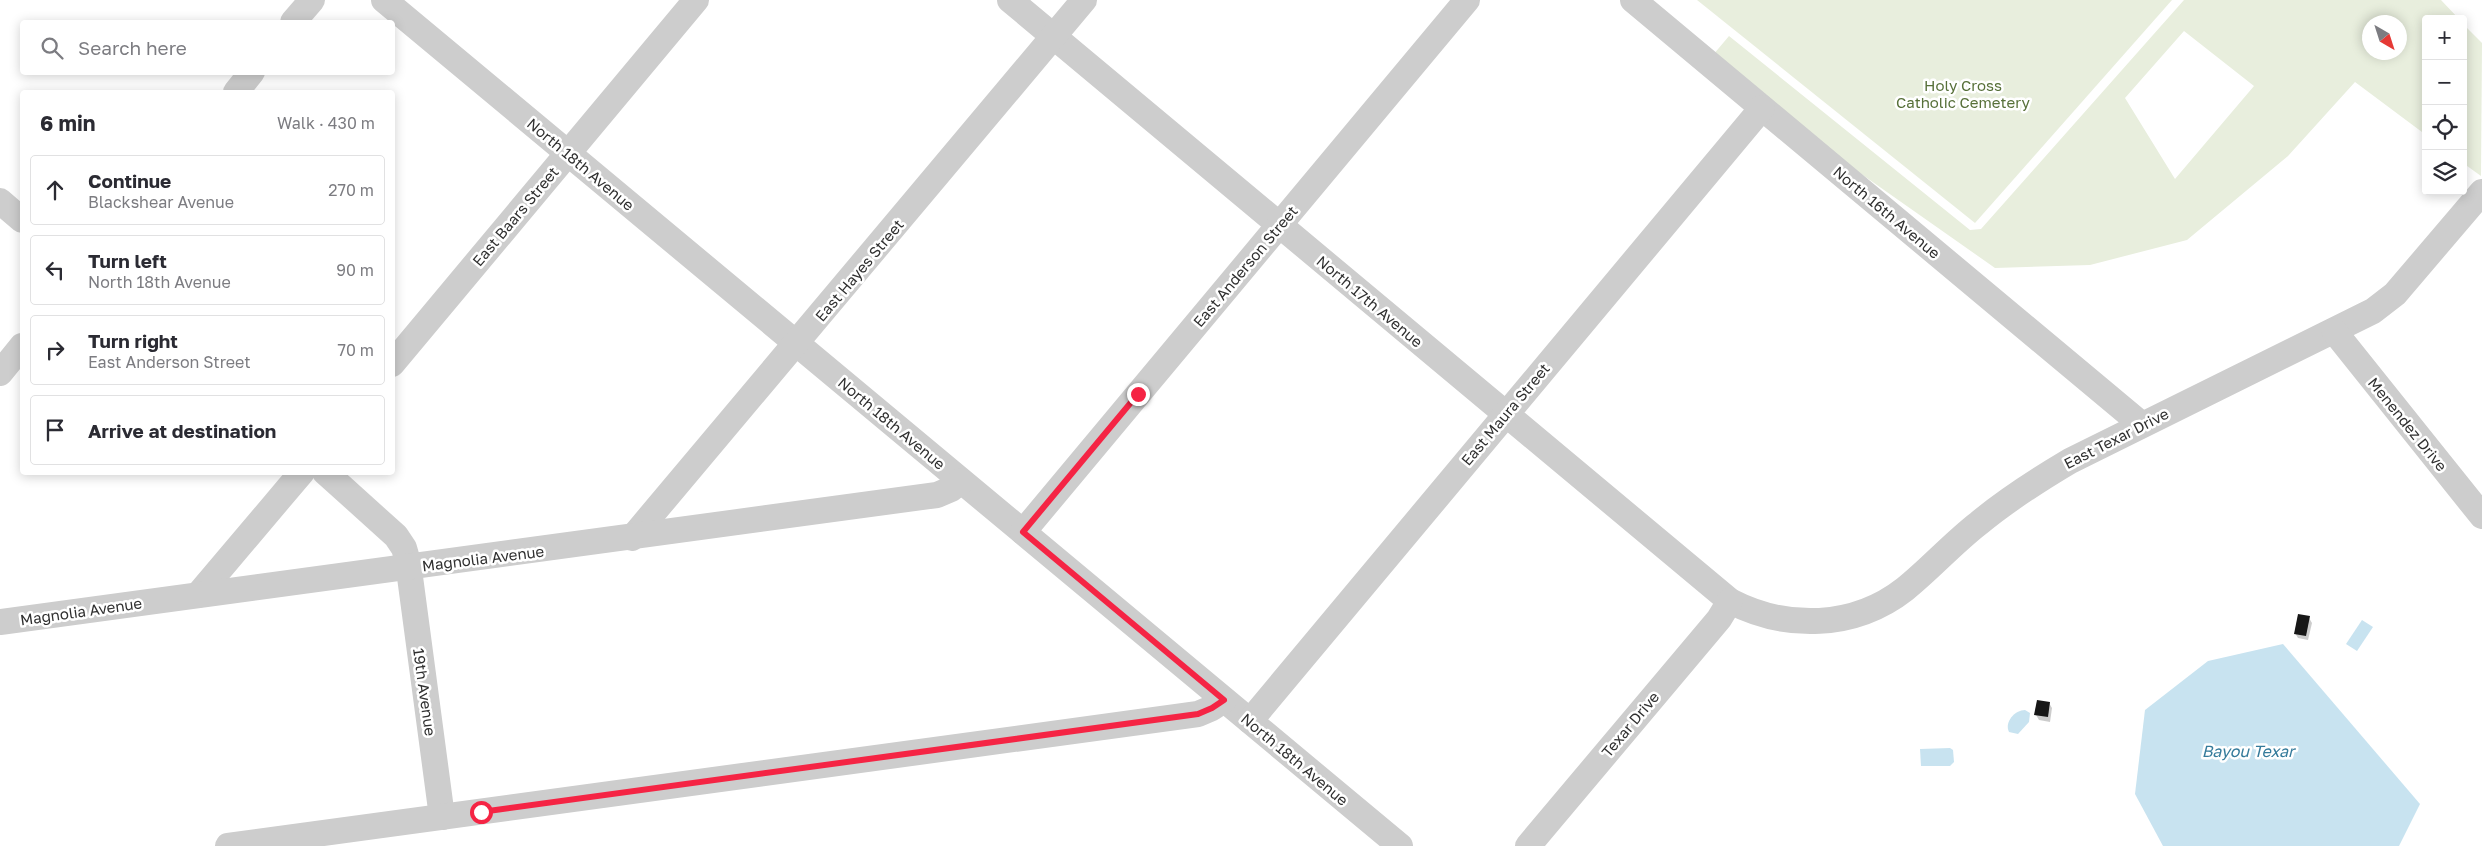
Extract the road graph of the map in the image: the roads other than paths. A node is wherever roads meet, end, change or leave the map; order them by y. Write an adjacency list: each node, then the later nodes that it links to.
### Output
1 (312, 0): 8 (street)
2 (384, 0): 13 (street, North 18th Avenue)
3 (696, 0): 13 (street, East Baars Street)
4 (1010, 0): 9 (street, North 17th Avenue)
5 (1084, 0): 9 (street, East Hayes Street)
6 (1467, 0): 17 (street, East Anderson Street)
7 (1633, 0): 12 (street, North 16th Avenue)
8 (295, 20)
9 (1053, 36): 17 (street, North 17th Avenue); 19 (street, East Hayes Street)
10 (250, 75): 11 (street)
11 (238, 90)
12 (1762, 108): 23 (street, East Maura Street); 24 (street, North 16th Avenue)
13 (568, 153): 19 (street, North 18th Avenue); 21 (street, East Baars Street)
14 (2482, 192): 18 (street, East Texar Drive)
15 (0, 201): 16 (street)
16 (20, 218)
17 (1279, 225): 23 (street, North 17th Avenue); 29 (street, East Anderson Street)
18 (2334, 331): 24 (street, East Texar Drive); 28 (street, Menendez Drive)
19 (797, 344): 27 (street, North 18th Avenue); 30 (street, East Hayes Street)
20 (20, 348): 22 (street)
21 (395, 360)
22 (0, 373)
23 (1505, 414): 33 (street, North 17th Avenue); 36 (street, East Maura Street)
24 (2141, 424): 33 (street, East Texar Drive)
25 (299, 475): 32 (street)
26 (328, 475): 31 (street, 19th Avenue)
27 (962, 481): 29 (street, North 18th Avenue); 30 (street, Magnolia Avenue)
28 (2482, 516)
29 (1023, 532): 35 (street, North 18th Avenue)
30 (632, 538): 31 (street, Magnolia Avenue)
31 (409, 567): 32 (street, Magnolia Avenue); 37 (street, 19th Avenue)
32 (198, 595): 34 (street, Magnolia Avenue)
33 (1730, 601): 40 (street, Texar Drive)
34 (0, 622)
35 (1224, 700): 36 (street, North 18th Avenue); 37 (street)
36 (1250, 721): 39 (street, North 18th Avenue)
37 (442, 817): 38 (street)
38 (228, 846)
39 (1400, 846)
40 (1528, 846)

